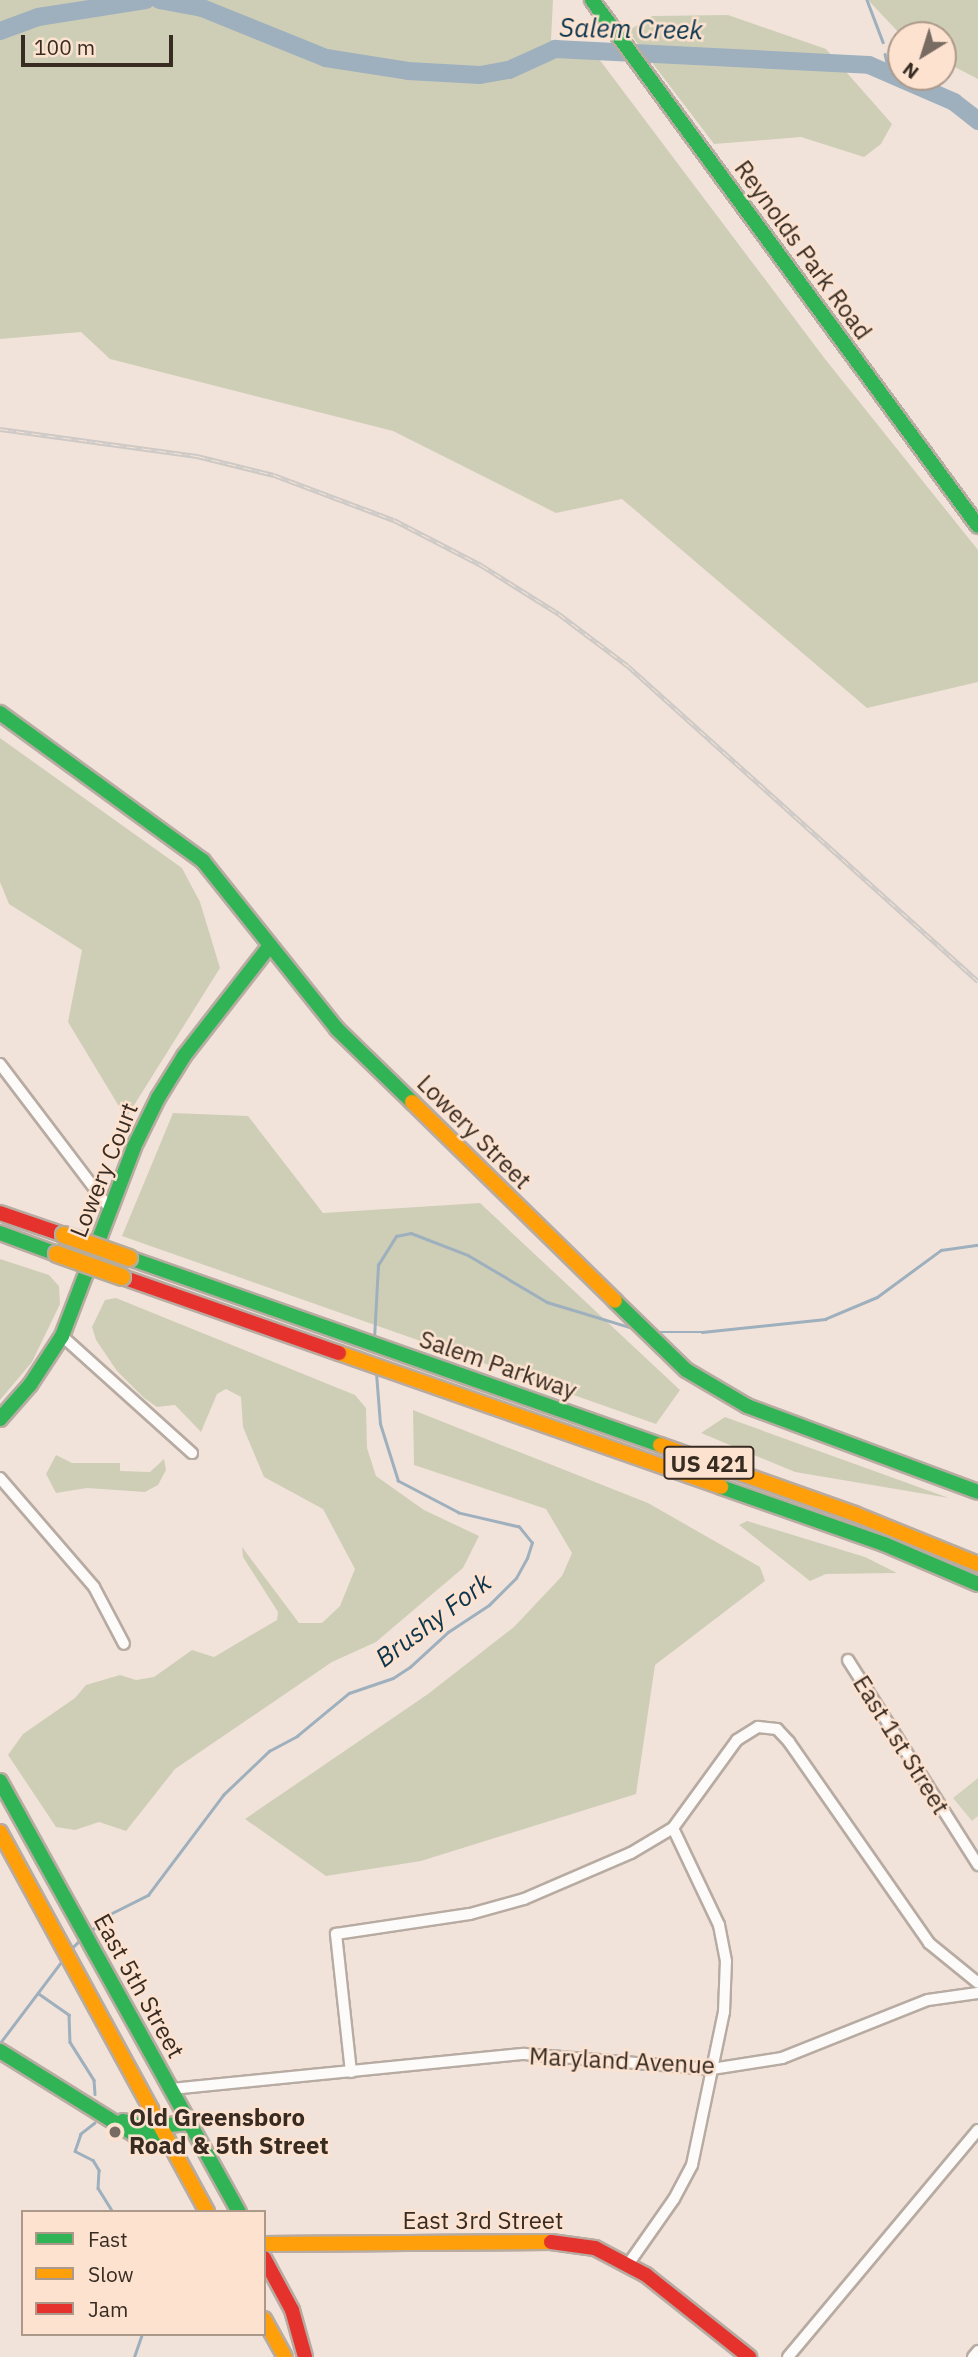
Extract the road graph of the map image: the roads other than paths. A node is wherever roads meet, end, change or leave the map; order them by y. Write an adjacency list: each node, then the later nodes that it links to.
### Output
1 (593, 1): 2 (main road, Reynolds Park Road)
2 (978, 526)
3 (0, 713): 4 (main road, Lowery Street)
4 (268, 948): 6 (main road, Lowery Court); 13 (main road, Lowery Street)
5 (0, 1064): 6 (street)
6 (111, 1210): 9 (main road, Lowery Court)
7 (0, 1213): 14 (main road, Salem Parkway / US 421, bridge)
8 (0, 1233): 15 (main road, Salem Parkway / US 421, bridge)
9 (62, 1336): 10 (main road, Lowery Court); 11 (street)
10 (0, 1419)
11 (192, 1452)
12 (0, 1478): 16 (street)
13 (978, 1492)
14 (978, 1564)
15 (978, 1584)
16 (124, 1644)
17 (848, 1660): 21 (street, East 1st Street)
18 (0, 1782): 27 (main road, East 5th Street)
19 (673, 1828): 22 (street); 25 (street); 26 (street)
20 (0, 1832): 30 (main road, East 5th Street)
21 (978, 1866)
22 (978, 1983)
23 (978, 1993): 25 (street, Maryland Avenue)
24 (5, 2054): 30 (main road)
25 (712, 2069): 26 (street, Maryland Avenue); 35 (street)
26 (352, 2071): 27 (street, Maryland Avenue)
27 (172, 2090): 28 (main road, East 5th Street)
28 (190, 2123): 30 (main road); 32 (main road, East 5th Street)
29 (978, 2130): 41 (street)
30 (164, 2132): 31 (main road, East 5th Street)
31 (206, 2210)
32 (238, 2210)
33 (266, 2244): 35 (main road, East 3rd Street)
34 (266, 2262): 39 (main road)
35 (629, 2263): 40 (main road, East 3rd Street)
36 (266, 2323): 38 (main road)
37 (978, 2350): 42 (street)
38 (285, 2357)
39 (305, 2357)
40 (749, 2357)
41 (788, 2357)
42 (972, 2357)

